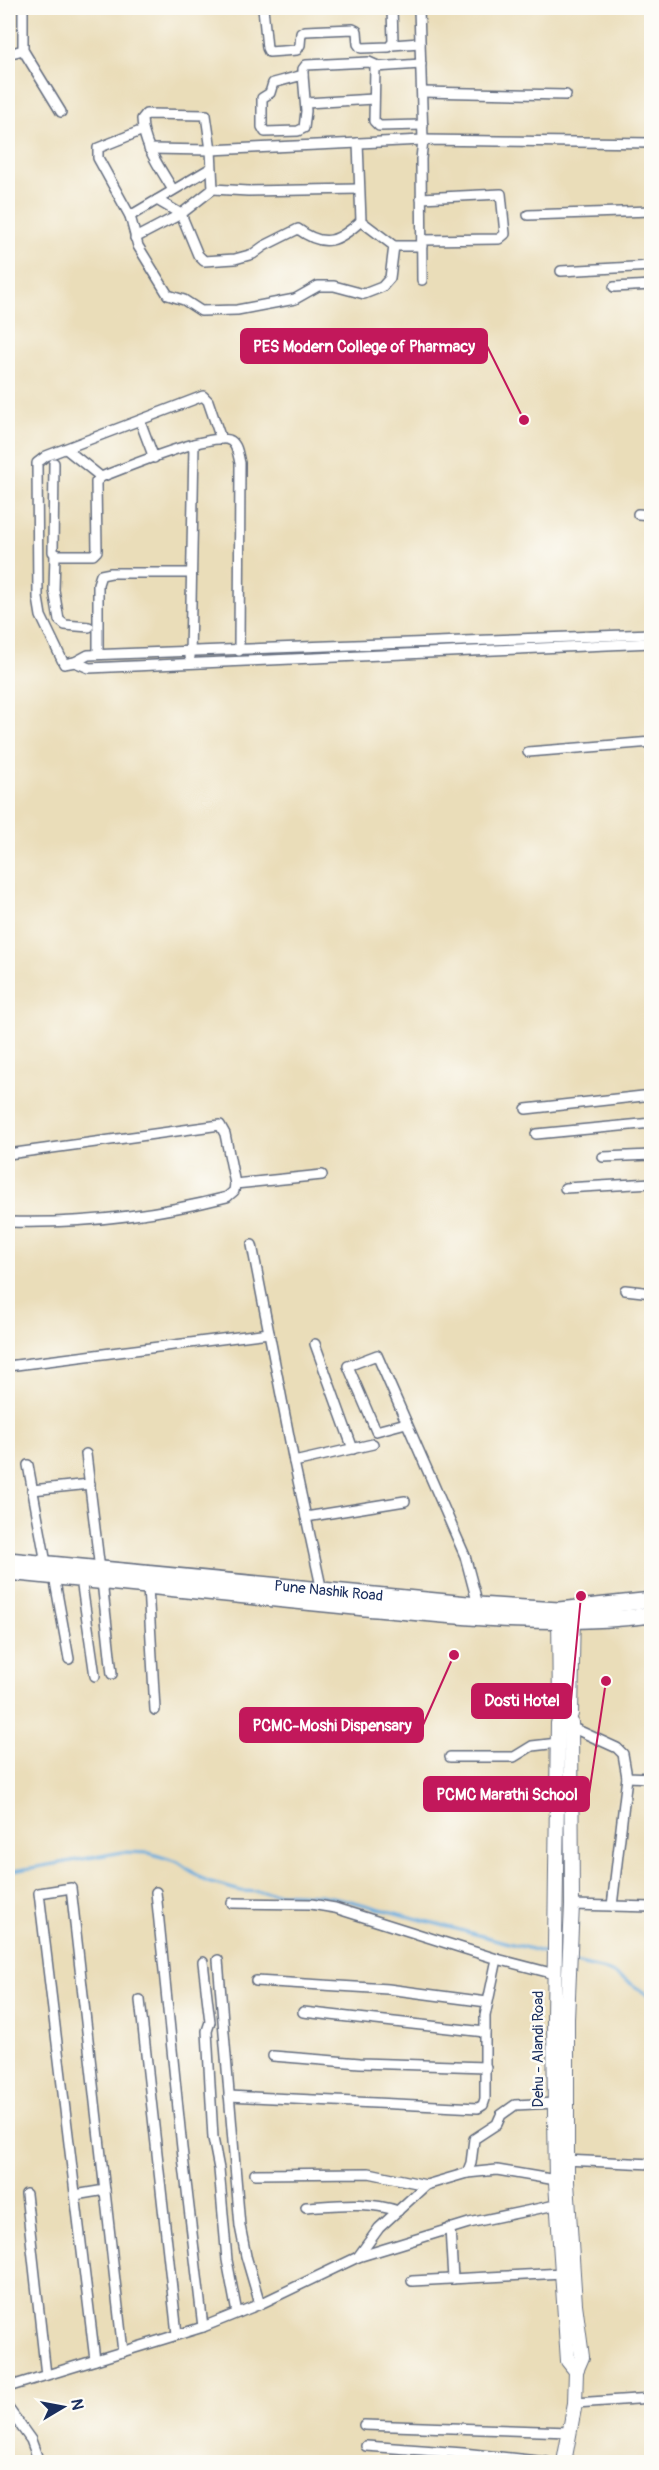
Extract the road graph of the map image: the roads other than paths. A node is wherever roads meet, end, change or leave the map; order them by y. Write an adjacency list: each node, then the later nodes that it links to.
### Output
1 (22, 8): 7 (street)
2 (263, 8): 6 (street)
3 (392, 8): 6 (street)
4 (419, 8): 5 (street)
5 (420, 43): 6 (street); 9 (street)
6 (392, 45)
7 (22, 50): 8 (street); 16 (street)
8 (8, 54)
9 (421, 64): 10 (street); 12 (street)
10 (378, 66): 11 (street); 14 (street)
11 (303, 75): 15 (street); 15 (street)
12 (422, 92): 13 (street); 17 (street)
13 (566, 95)
14 (374, 99): 15 (street); 17 (street)
15 (306, 103)
16 (61, 112)
17 (423, 125): 19 (street)
18 (143, 130): 22 (street); 23 (street); 33 (street)
19 (423, 140): 20 (street); 21 (street); 28 (street)
20 (358, 143): 23 (street); 26 (street)
21 (651, 143)
22 (149, 149): 23 (street); 27 (street)
23 (211, 150): 24 (street)
24 (211, 168): 25 (street); 27 (street)
25 (213, 189): 26 (street); 31 (street)
26 (359, 189): 34 (street)
27 (173, 190): 29 (street)
28 (421, 198): 36 (street); 36 (street)
29 (157, 200): 31 (street); 33 (street)
30 (651, 211): 32 (street)
31 (181, 214): 34 (street); 35 (street)
32 (528, 215)
33 (130, 216): 35 (street)
34 (361, 221): 37 (street)
35 (135, 238): 37 (street)
36 (422, 243): 37 (street); 40 (street)
37 (394, 246)
38 (651, 266): 39 (street)
39 (561, 271)
40 (422, 280)
41 (651, 285): 42 (street)
42 (614, 287)
43 (140, 421): 44 (street); 46 (street); 47 (street)
44 (221, 439): 45 (street); 58 (street)
45 (194, 444): 47 (street); 53 (street)
46 (66, 449): 49 (street); 61 (street)
47 (154, 458): 49 (street)
48 (54, 463): 52 (street)
49 (101, 477): 52 (street)
50 (638, 514): 51 (street)
51 (651, 515)
52 (55, 554): 54 (street)
53 (191, 573): 59 (street); 60 (street)
54 (89, 627)
55 (651, 634): 56 (street)
56 (634, 639): 57 (street); 58 (street); 62 (street)
57 (651, 643)
58 (238, 651): 59 (street)
59 (190, 652): 60 (street); 62 (street)
60 (98, 654): 61 (street)
61 (75, 662): 62 (street)
62 (191, 663)
63 (651, 742): 64 (street)
64 (528, 752)
65 (651, 1095): 66 (street)
66 (526, 1109)
67 (651, 1123): 68 (street)
68 (536, 1134)
69 (8, 1154): 74 (street)
70 (651, 1155): 71 (street)
71 (603, 1157)
72 (322, 1175): 74 (street)
73 (651, 1183): 75 (street)
74 (235, 1184): 76 (street)
75 (565, 1188)
76 (8, 1222)
77 (252, 1245): 80 (street)
78 (625, 1290): 79 (street)
79 (651, 1293)
80 (269, 1333): 82 (street); 87 (street)
81 (315, 1344): 85 (street)
82 (8, 1366)
83 (406, 1423): 83 (street); 100 (street)
84 (373, 1444): 85 (street)
85 (353, 1449): 87 (street)
86 (86, 1454): 89 (street)
87 (294, 1462): 92 (street)
88 (28, 1466): 90 (street)
89 (90, 1484): 90 (street); 96 (street)
90 (32, 1490): 94 (street)
91 (405, 1501): 92 (street)
92 (306, 1517): 99 (street)
93 (8, 1560): 94 (highway, Pune Nashik Road)
94 (50, 1570): 95 (highway, Pune Nashik Road); 96 (highway, Pune Nashik Road); 97 (highway, Pune Nashik Road); 103 (street)
95 (8, 1572)
96 (101, 1575): 97 (highway, Pune Nashik Road); 98 (highway, Pune Nashik Road); 99 (highway, Pune Nashik Road); 104 (street)
97 (81, 1579): 105 (street)
98 (148, 1587): 102 (highway, Pune Nashik Road); 106 (street)
99 (322, 1591): 100 (highway, Pune Nashik Road)
100 (478, 1605): 102 (highway, Pune Nashik Road)
101 (651, 1615): 102 (highway, Pune Nashik Road)
102 (566, 1616): 107 (main road, Dehu - Alandi Road)
103 (69, 1659)
104 (112, 1674)
105 (95, 1676)
106 (155, 1710)
107 (566, 1720): 108 (main road, Dehu - Alandi Road); 110 (street); 114 (main road, Dehu - Alandi Road)
108 (558, 1743): 109 (street); 120 (main road, Dehu - Alandi Road)
109 (450, 1757)
110 (627, 1777): 111 (street); 115 (street)
111 (650, 1780)
112 (156, 1892): 149 (street)
113 (232, 1903): 117 (street)
114 (572, 1905): 115 (street); 130 (main road, Dehu - Alandi Road)
115 (612, 1906): 116 (street)
116 (651, 1907)
117 (497, 1959): 120 (street); 123 (street)
118 (218, 1960): 128 (street)
119 (203, 1962): 148 (street)
120 (555, 1974): 129 (main road, Dehu - Alandi Road)
121 (256, 1982): 123 (street)
122 (140, 2000): 150 (street)
123 (487, 2002): 125 (street)
124 (303, 2012): 125 (street)
125 (485, 2032): 127 (street)
126 (273, 2056): 127 (street)
127 (486, 2067): 128 (street)
128 (229, 2096): 147 (street)
129 (555, 2103): 130 (main road, Dehu - Alandi Road); 132 (street)
130 (562, 2160): 131 (street); 134 (main road, Dehu - Alandi Road); 139 (main road, Dehu - Alandi Road)
131 (651, 2164)
132 (466, 2173): 134 (street); 135 (street)
133 (255, 2174): 135 (street)
134 (556, 2180): 139 (main road, Dehu - Alandi Road)
135 (426, 2185): 141 (street)
136 (105, 2190): 138 (street); 138 (street); 151 (street)
137 (26, 2194): 154 (street)
138 (75, 2195): 152 (street)
139 (563, 2204): 142 (street); 144 (main road, Dehu - Alandi Road); 153 (main road, Dehu - Alandi Road)
140 (306, 2207): 141 (street)
141 (398, 2211): 143 (street)
142 (450, 2228): 143 (street); 145 (street)
143 (358, 2257): 147 (street)
144 (563, 2273): 145 (street); 153 (main road, Dehu - Alandi Road)
145 (453, 2279): 146 (street)
146 (412, 2282)
147 (260, 2304): 148 (street)
148 (237, 2313): 149 (street)
149 (203, 2326): 150 (street)
150 (177, 2334): 151 (street)
151 (123, 2352): 152 (street)
152 (95, 2360): 154 (street)
153 (576, 2371): 157 (main road, Dehu - Alandi Road)
154 (46, 2375): 155 (street)
155 (8, 2387)
156 (651, 2398): 157 (street)
157 (575, 2403): 160 (main road, Dehu - Alandi Road)
158 (8, 2408): 163 (street)
159 (364, 2425): 160 (street)
160 (570, 2432): 165 (main road, Dehu - Alandi Road)
161 (366, 2446): 162 (street)
162 (463, 2458): 164 (street)
163 (39, 2463)
164 (547, 2463)
165 (564, 2463)

